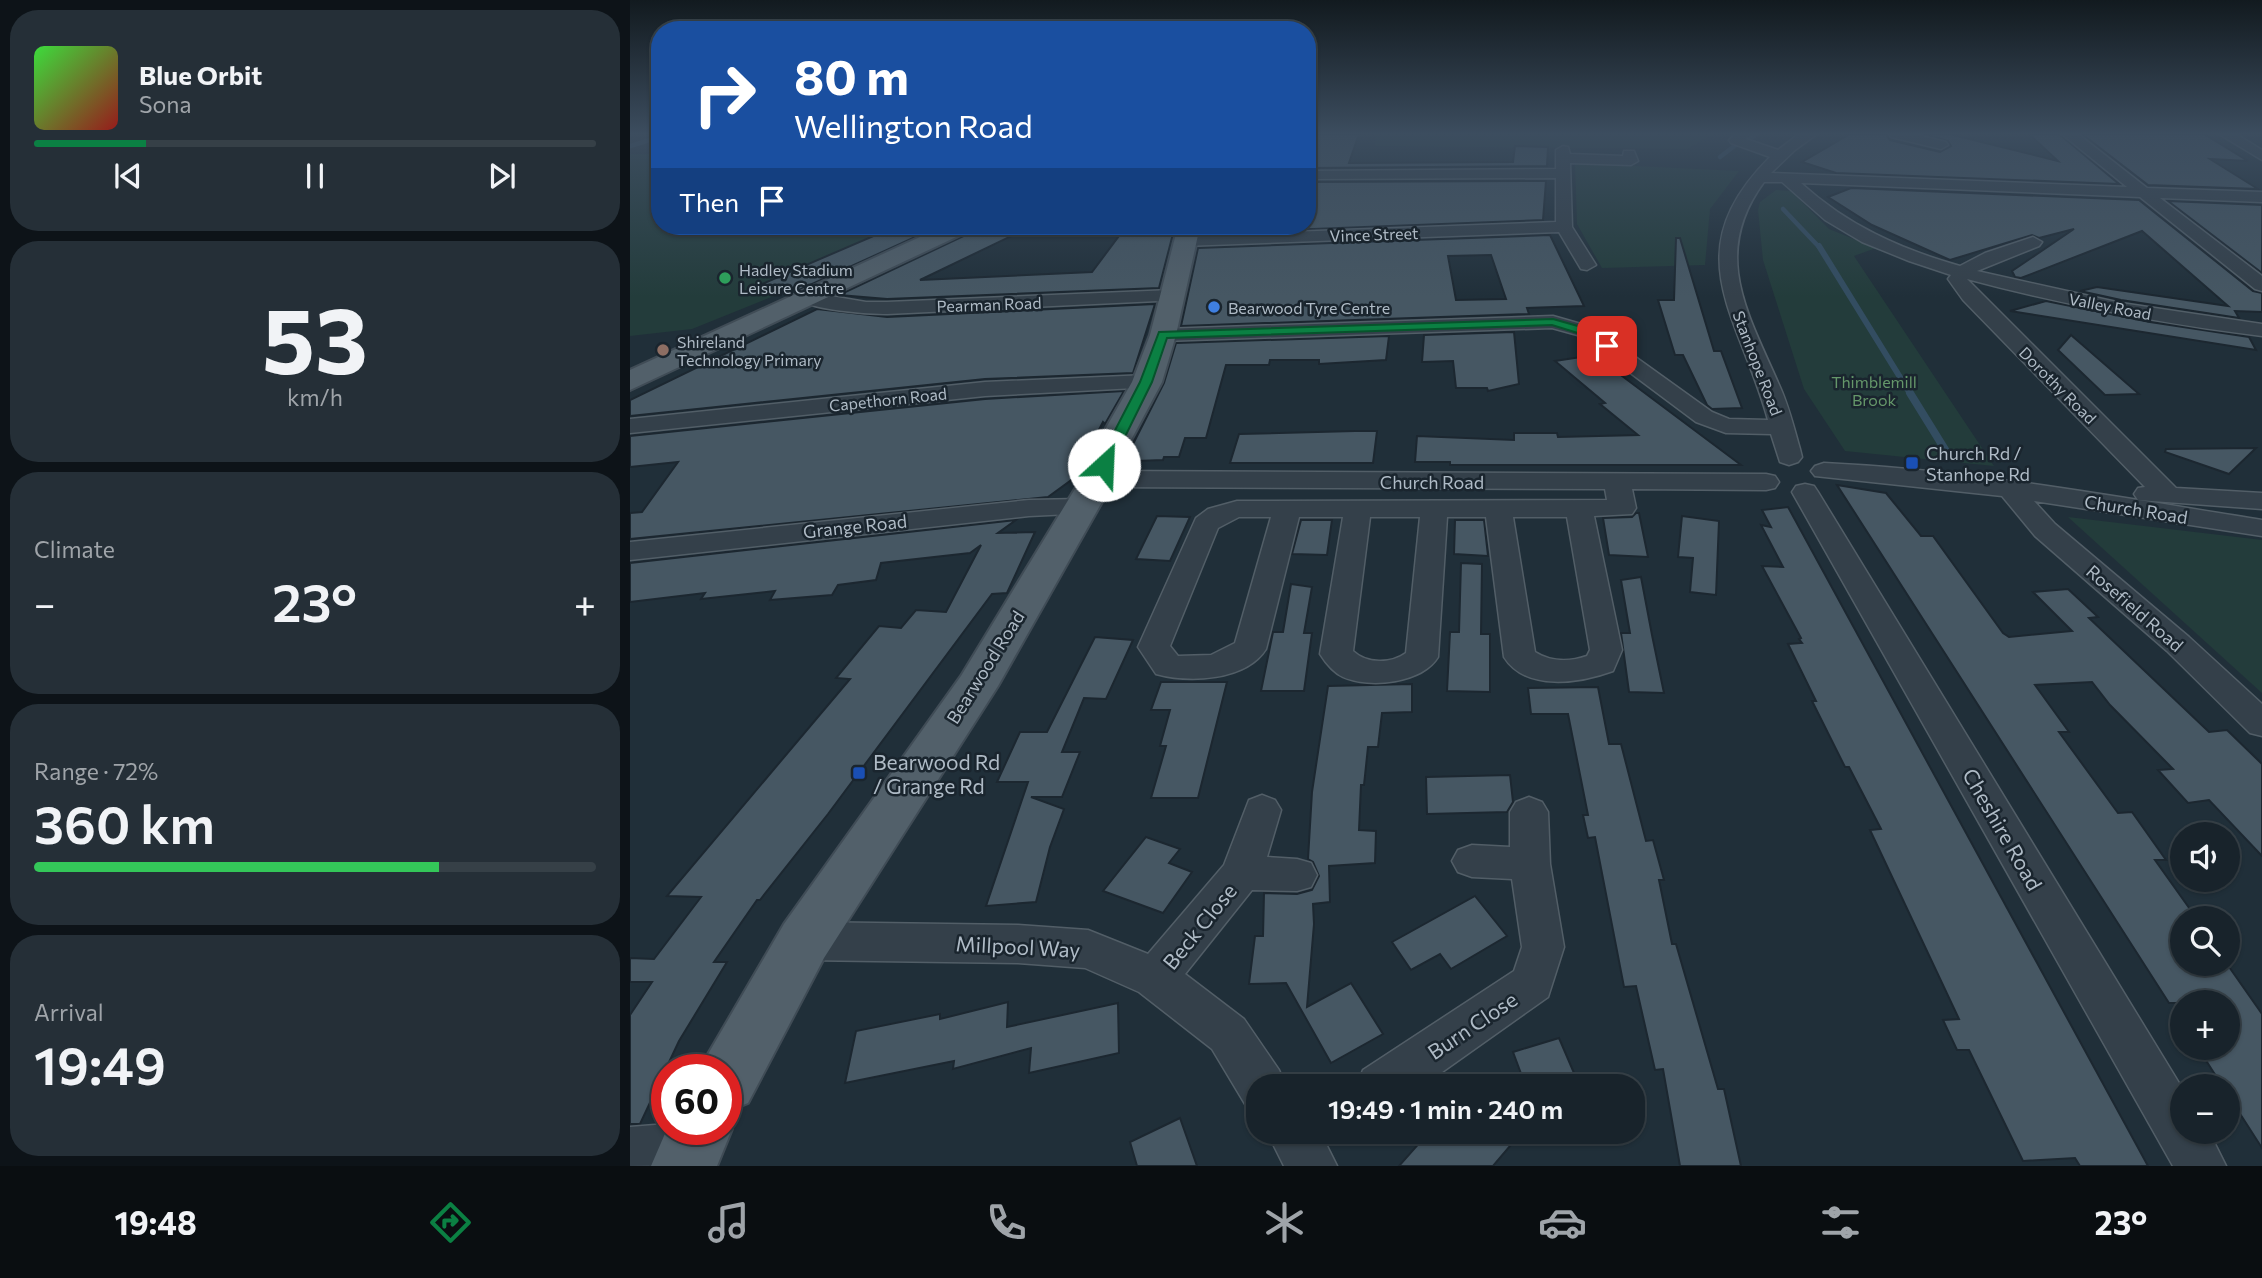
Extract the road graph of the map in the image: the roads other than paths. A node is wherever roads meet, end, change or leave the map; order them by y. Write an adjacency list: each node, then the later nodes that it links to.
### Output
1 (1564, 188): 8 (street)
2 (1751, 188): 23 (street, Stanhope Road)
3 (1797, 188): 14 (street, Valley Road)
4 (2035, 188): 6 (street)
5 (2137, 188): 6 (street)
6 (2141, 192): 7 (street); 15 (street)
7 (2262, 197)
8 (1564, 227): 9 (street, Vince Street); 13 (street)
9 (1316, 231)
10 (942, 235): 17 (main road)
11 (1187, 235): 16 (main road, Bearwood Road)
12 (2033, 242): 14 (street)
13 (1587, 265)
14 (1961, 272): 18 (street, Valley Road); 30 (street, Dorothy Road)
15 (2262, 285)
16 (1172, 296): 17 (street, Pearman Road); 19 (main road, Bearwood Road)
17 (807, 298): 20 (main road)
18 (2262, 330)
19 (1163, 335): 21 (main road, Bearwood Road); 23 (street)
20 (630, 381)
21 (1146, 382): 22 (street, Capethorn Road); 29 (main road, Bearwood Road)
22 (630, 426)
23 (1782, 427): 24 (street, Stanhope Road)
24 (1789, 457): 26 (street); 27 (street)
25 (1617, 482): 26 (street, Church Road); 29 (street, Church Road); 36 (street)
26 (1766, 482): 27 (street)
27 (1814, 482): 28 (street, Church Road); 51 (street, Cheshire Road)
28 (2010, 489): 30 (street, Church Road); 37 (street, Church Road); 39 (street, Rosefield Road)
29 (1090, 493): 38 (street, Grange Road); 46 (main road, Bearwood Road)
30 (2167, 495): 31 (street, Church Road)
31 (2262, 501)
32 (1287, 509): 32 (street); 33 (street)
33 (1358, 509): 34 (street); 34 (street)
34 (1434, 509): 35 (street)
35 (1498, 509): 36 (street); 36 (street)
36 (1579, 509)
37 (2262, 528)
38 (630, 551)
39 (2262, 724)
40 (1262, 810): 44 (street, Beck Close)
41 (1529, 812): 43 (street, Burn Close)
42 (1472, 862): 43 (street)
43 (1530, 864): 50 (street, Burn Close)
44 (1242, 873): 45 (street, Beck Close); 47 (street, Beck Close)
45 (1297, 875)
46 (804, 941): 47 (street, Millpool Way); 48 (main road, Bearwood Road)
47 (1156, 978): 49 (street, Millpool Way)
48 (741, 1054)
49 (1254, 1074)
50 (1399, 1074)
51 (2201, 1166)

